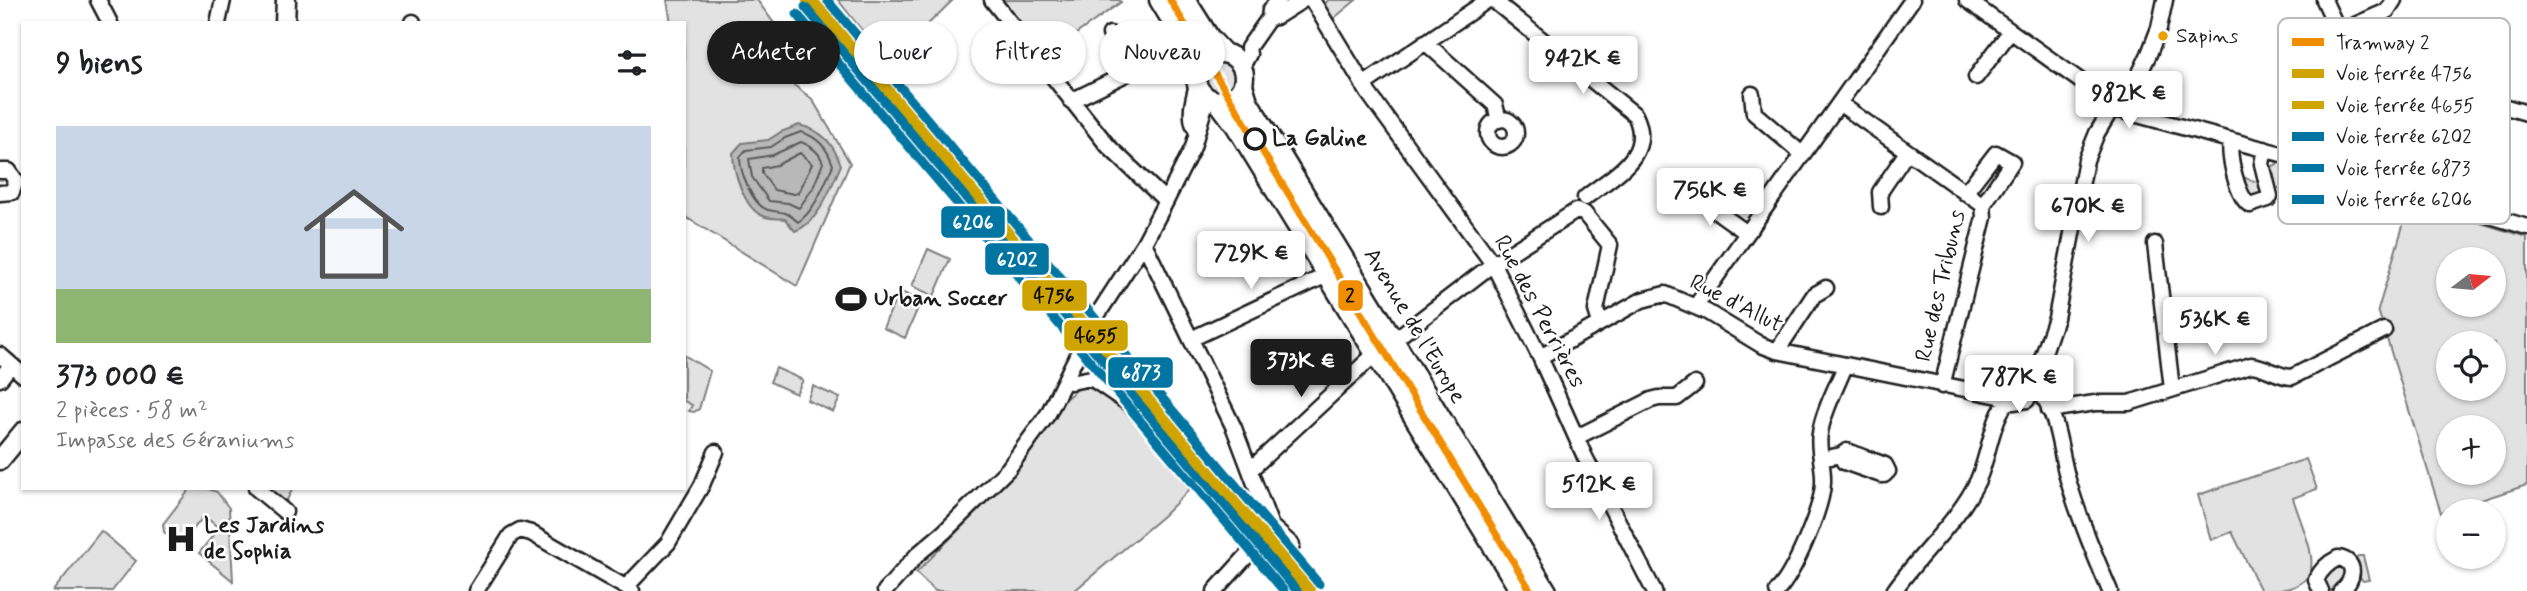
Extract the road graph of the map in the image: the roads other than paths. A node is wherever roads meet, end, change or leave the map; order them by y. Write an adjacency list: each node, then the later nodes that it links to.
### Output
1 (98, 0): 21 (street)
2 (223, 0): 22 (street)
3 (286, 0): 23 (main road)
4 (293, 0): 24 (main road)
5 (992, 0): 38 (street)
6 (1159, 0): 25 (main road)
7 (1186, 0): 29 (main road, Avenue de l'Europe)
8 (1279, 0): 18 (street)
9 (1303, 0): 18 (street)
10 (1312, 0): 35 (street, Rue des Perrières)
11 (1488, 0): 27 (street)
12 (1493, 0): 56 (street)
13 (1912, 0): 39 (street)
14 (1966, 0): 26 (street)
15 (2165, 0): 31 (street)
16 (2324, 0): 19 (street)
17 (2394, 0): 20 (street)
18 (1269, 18): 29 (street)
19 (2332, 18)
20 (2371, 18)
21 (109, 21)
22 (218, 21)
23 (285, 21)
24 (293, 21)
25 (1172, 21)
26 (2010, 32): 30 (street); 40 (street)
27 (1425, 42): 35 (street); 44 (street)
28 (1225, 61): 29 (main road)
29 (1235, 65): 37 (main road); 72 (main road, Avenue de l'Europe)
30 (1976, 77)
31 (2134, 82): 40 (street); 43 (street)
32 (1106, 84): 38 (street)
33 (1196, 84): 45 (street)
34 (1199, 84): 37 (main road)
35 (1363, 85): 65 (street, Rue des Perrières)
36 (1752, 94): 50 (street)
37 (1214, 100): 45 (street); 66 (main road, Avenue de l'Europe)
38 (1071, 101): 57 (street)
39 (1839, 103): 48 (street, Rue des Tribuns); 50 (street)
40 (2115, 105): 43 (street); 83 (street)
41 (2510, 108): 42 (street)
42 (2527, 113)
43 (2149, 117): 46 (street)
44 (1499, 120)
45 (1196, 130): 57 (street)
46 (2231, 141): 47 (street); 47 (street)
47 (2265, 149): 49 (street)
48 (1907, 152): 53 (street, Rue des Tribuns); 59 (street)
49 (2278, 153)
50 (1802, 154): 62 (street)
51 (0, 171): 52 (street)
52 (19, 186): 54 (street)
53 (1965, 193): 58 (street, Rue des Tribuns); 58 (street)
54 (0, 194)
55 (1710, 197): 62 (street)
56 (1585, 198)
57 (1166, 201): 63 (street)
58 (1983, 205): 81 (street, Rue des Tribuns)
59 (1881, 207)
60 (2510, 222): 61 (street)
61 (2527, 227)
62 (1747, 233): 68 (street)
63 (1144, 243): 71 (street); 79 (street)
64 (2155, 244): 82 (street)
65 (1493, 264): 69 (street); 72 (street); 75 (street, Rue des Perrières)
66 (1327, 275): 71 (street); 74 (main road, Avenue de l'Europe)
67 (1826, 288): 73 (street)
68 (1695, 307): 69 (street, Rue d'Allut); 73 (street, Rue d'Allut)
69 (1600, 323): 75 (street, Rue d'Allut)
70 (2384, 330): 82 (street)
71 (1191, 339): 92 (street)
72 (1394, 340): 104 (main road, Avenue de l'Europe)
73 (1777, 351): 77 (street, Rue d'Allut)
74 (1375, 354): 92 (street); 103 (main road, Avenue de l'Europe)
75 (1540, 357): 87 (street, Rue des Perrières)
76 (11, 365): 78 (street)
77 (1844, 366): 81 (street, Rue d'Allut); 90 (street)
78 (0, 379)
79 (1066, 381): 96 (street); 100 (street)
80 (1695, 384): 87 (street)
81 (1942, 386): 84 (street, Rue d'Allut)
82 (2172, 389): 85 (street)
83 (2032, 391): 84 (street, Rue d'Allut); 85 (street)
84 (2006, 400): 107 (street)
85 (2049, 410): 108 (street)
86 (21, 434): 91 (main road)
87 (1577, 437): 105 (street, Rue des Perrières)
88 (716, 452): 98 (street)
89 (1841, 455): 90 (street)
90 (1821, 458): 106 (street)
91 (0, 460)
92 (1250, 470): 95 (street)
93 (258, 490): 94 (street)
94 (285, 512)
95 (1292, 545)
96 (1252, 550): 101 (street); 102 (street)
97 (2315, 587): 109 (street)
98 (629, 589): 99 (street)
99 (476, 591)
100 (885, 591)
101 (1216, 591)
102 (1289, 591)
103 (1520, 591)
104 (1547, 591)
105 (1654, 591)
106 (1777, 591)
107 (1894, 591)
108 (2110, 591)
109 (2341, 591)

